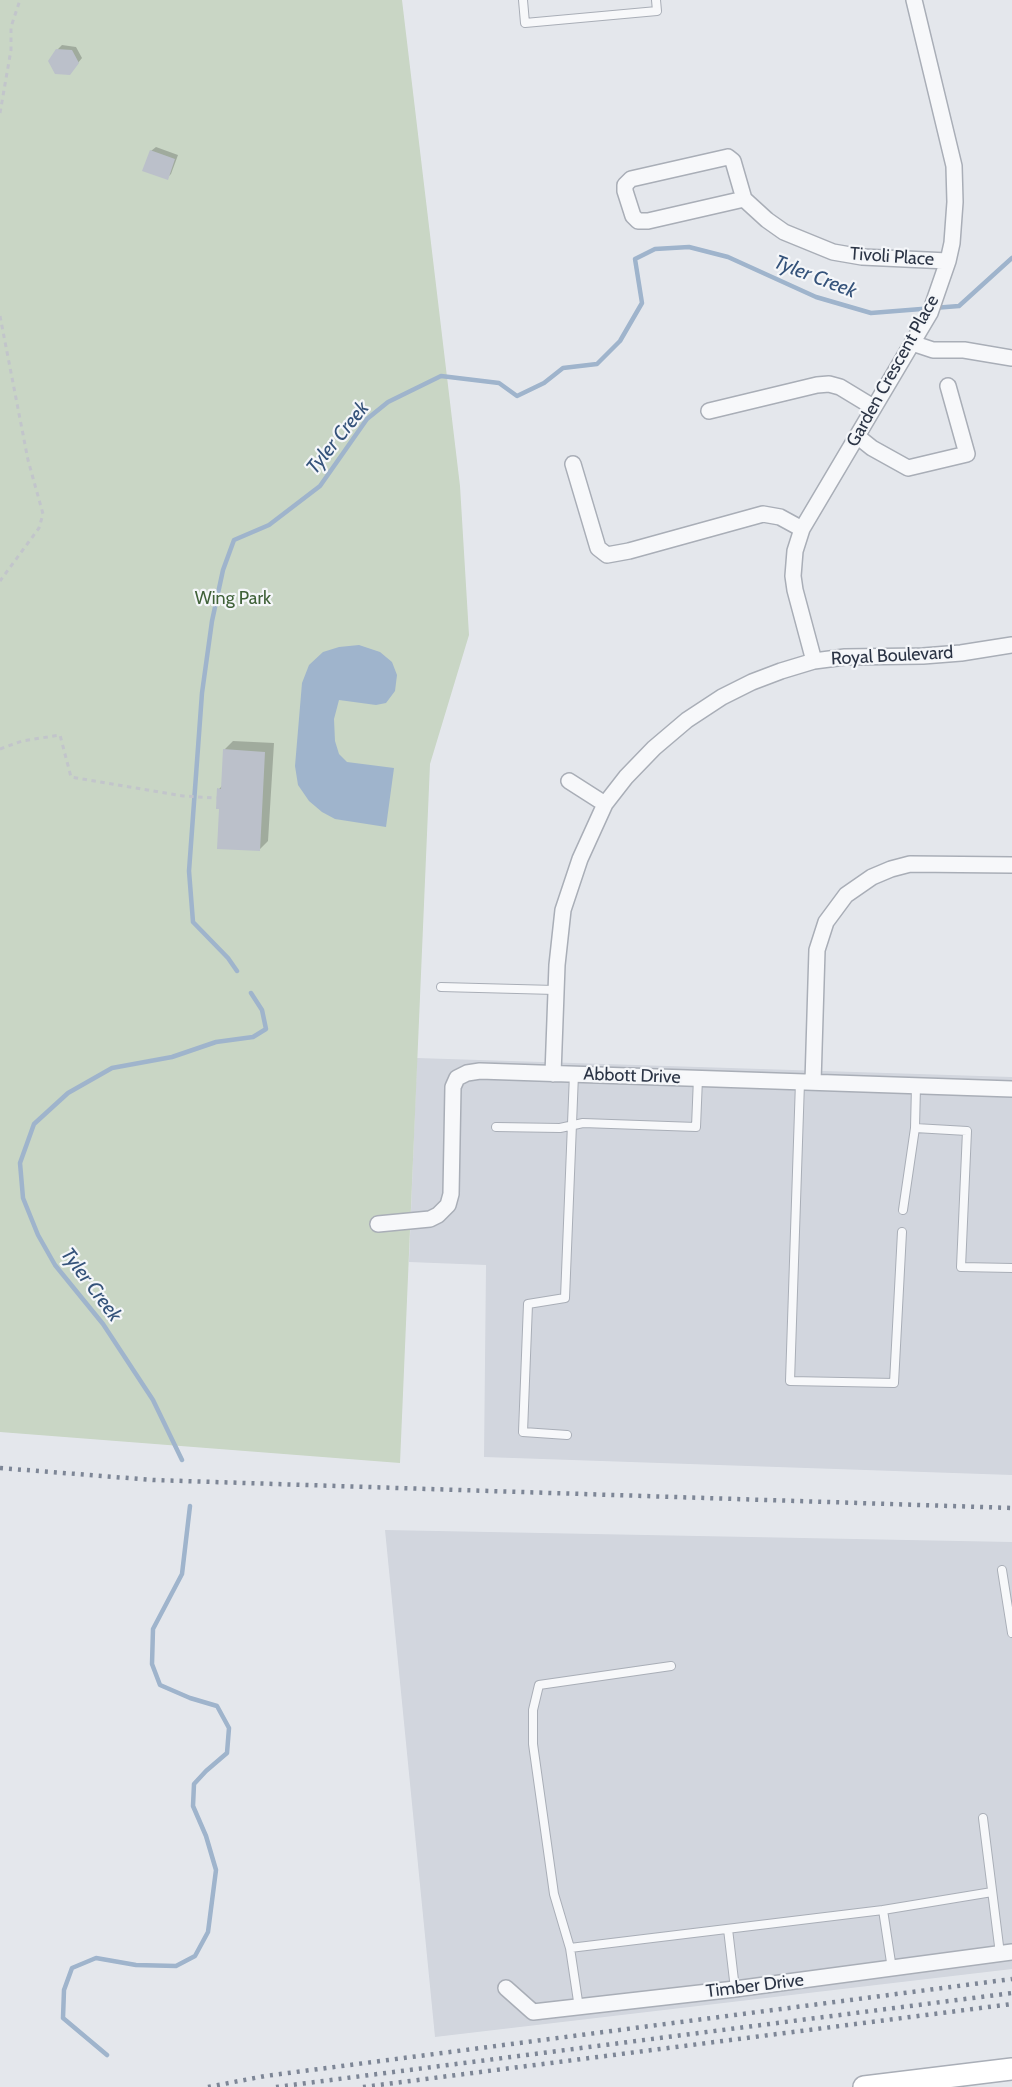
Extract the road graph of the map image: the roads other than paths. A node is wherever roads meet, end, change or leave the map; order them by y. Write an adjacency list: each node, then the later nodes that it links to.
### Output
1 (523, 0): 2 (lane)
2 (656, 0)
3 (914, 0): 5 (street, Garden Crescent Place)
4 (744, 199): 4 (street); 5 (street, Tivoli Place)
5 (948, 261): 6 (street, Garden Crescent Place)
6 (915, 338): 7 (street); 9 (street, Garden Crescent Place)
7 (1012, 358)
8 (948, 386): 11 (street)
9 (873, 407): 10 (street); 11 (street, Garden Crescent Place)
10 (710, 411)
11 (857, 436): 13 (street, Garden Crescent Place)
12 (573, 464): 13 (street)
13 (802, 529): 15 (street, Garden Crescent Place)
14 (1012, 645): 15 (street, Royal Boulevard)
15 (814, 661): 17 (street, Royal Boulevard)
16 (569, 781): 17 (street)
17 (605, 804): 20 (street, Royal Boulevard)
18 (1012, 865): 24 (street)
19 (441, 987): 20 (lane)
20 (555, 990): 21 (street, Royal Boulevard)
21 (553, 1074): 22 (street, Abbott Drive); 31 (street, Abbott Drive)
22 (573, 1074): 23 (street, Abbott Drive); 27 (lane)
23 (698, 1078): 24 (street, Abbott Drive); 27 (lane)
24 (806, 1082): 25 (street, Abbott Drive); 32 (lane)
25 (916, 1086): 26 (street, Abbott Drive); 29 (lane)
26 (1012, 1089)
27 (572, 1126): 28 (lane); 34 (lane)
28 (496, 1127)
29 (915, 1128): 30 (lane); 33 (lane)
30 (903, 1210)
31 (378, 1224)
32 (902, 1232)
33 (1012, 1268)
34 (567, 1435)
35 (1002, 1570): 36 (lane)
36 (1012, 1633)
37 (671, 1666): 42 (lane)
38 (983, 1818): 39 (lane)
39 (992, 1892): 40 (lane); 43 (lane)
40 (883, 1910): 41 (lane); 44 (lane)
41 (728, 1929): 42 (lane); 46 (lane)
42 (570, 1948): 47 (lane)
43 (1006, 1953): 44 (street, Timber Drive)
44 (892, 1969): 46 (street, Timber Drive)
45 (506, 1988): 47 (street, Timber Drive)
46 (735, 1989): 47 (street, Timber Drive)
47 (579, 2008)
48 (1012, 2069): 49 (main road)
49 (864, 2087)

